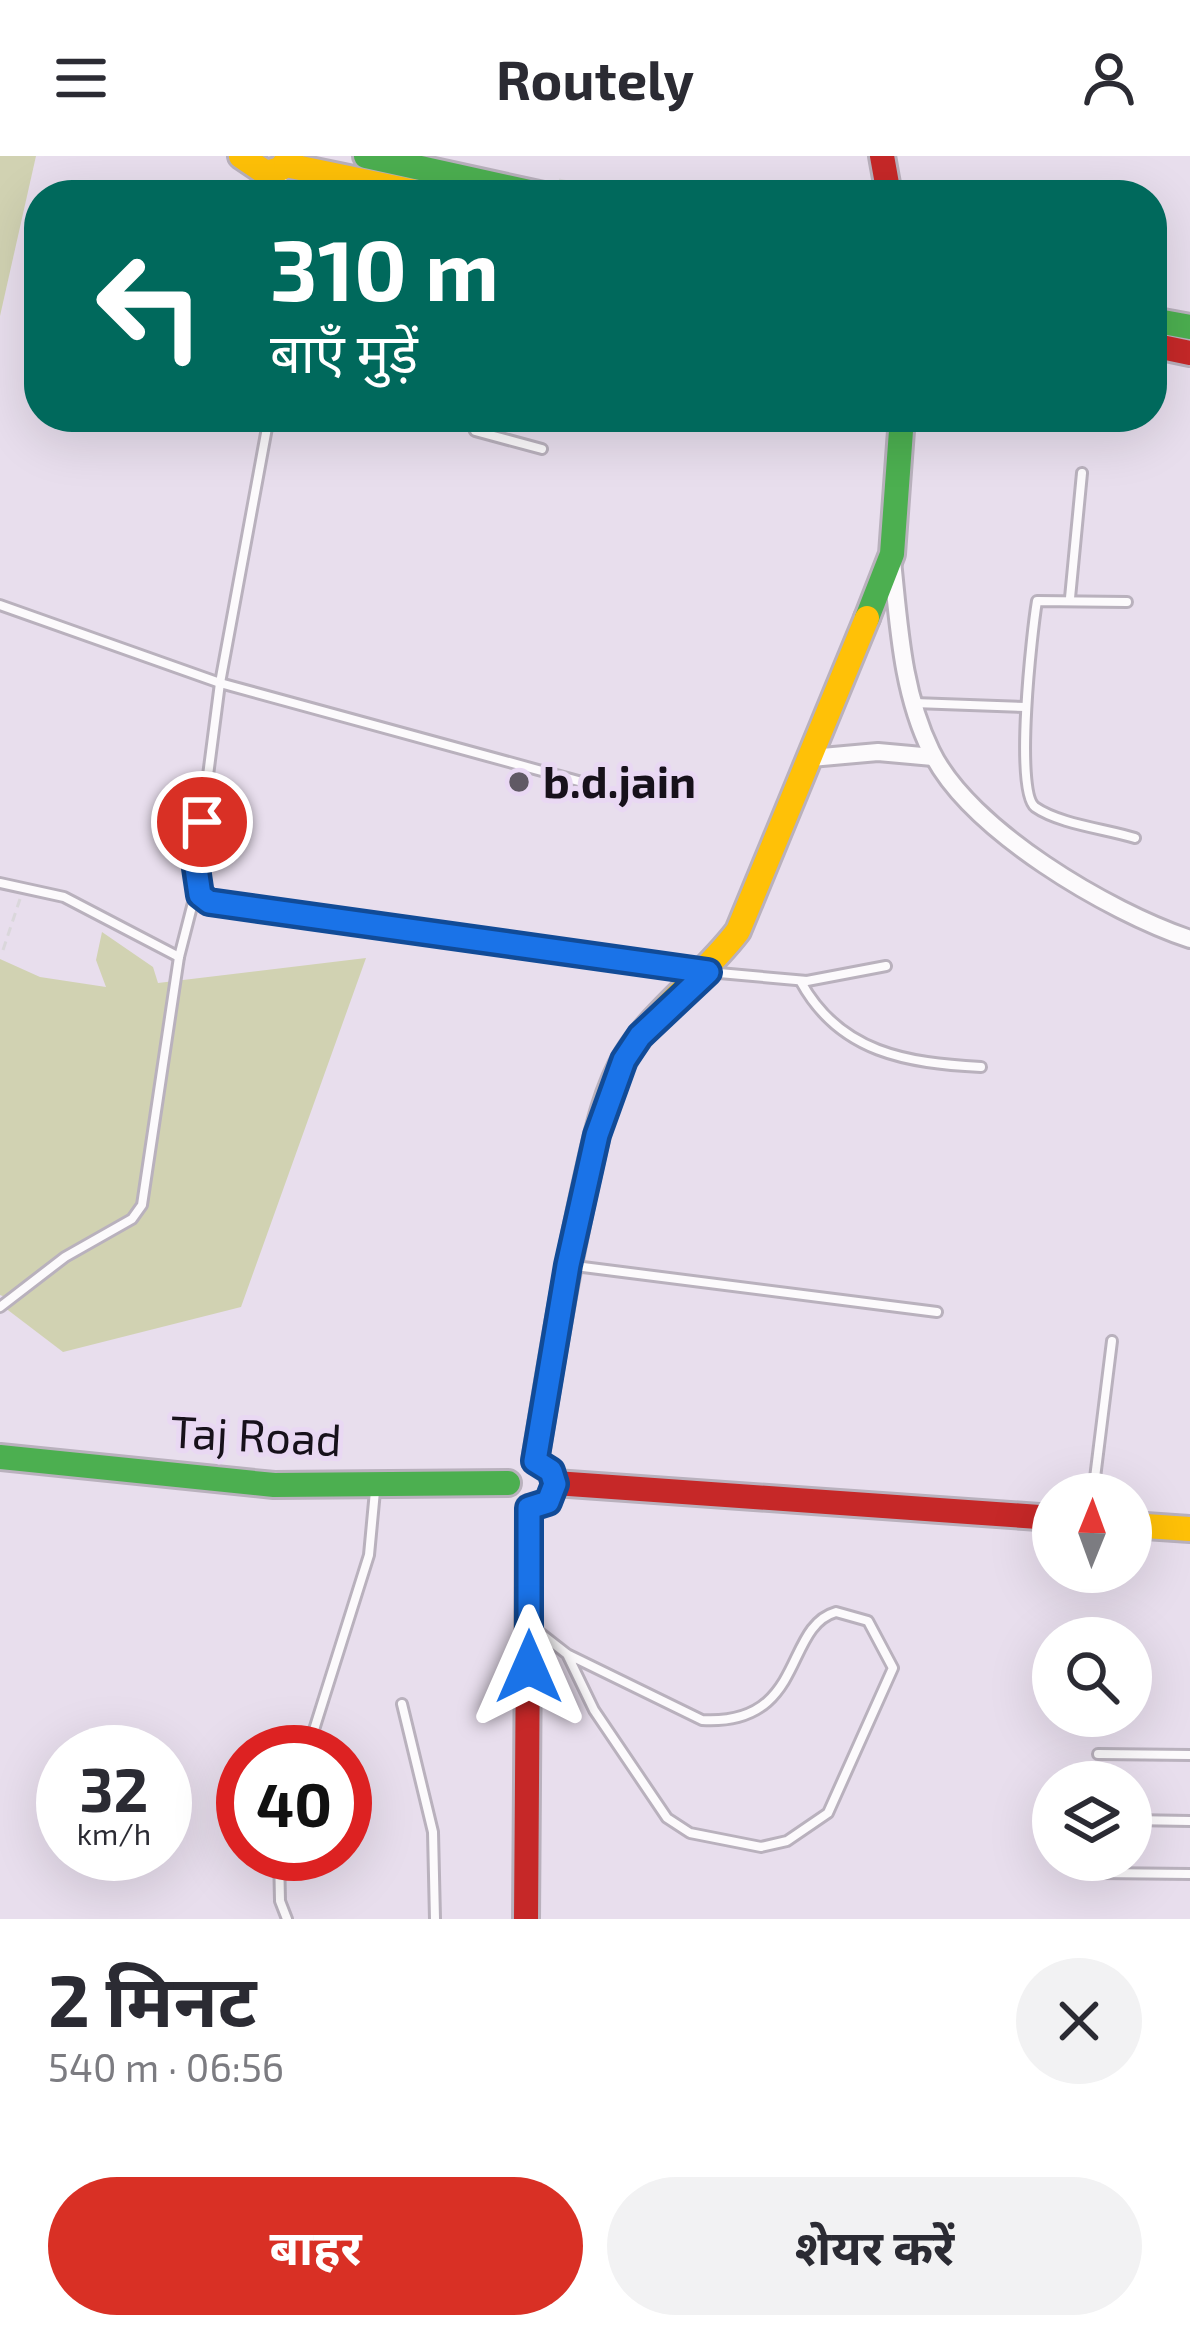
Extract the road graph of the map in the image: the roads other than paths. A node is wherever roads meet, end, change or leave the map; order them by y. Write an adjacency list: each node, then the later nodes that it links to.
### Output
1 (366, 156): 5 (main road)
2 (238, 157): 3 (main road)
3 (286, 171): 4 (main road)
4 (340, 180)
5 (475, 180)
6 (266, 432): 15 (lane)
7 (479, 432): 9 (lane)
8 (896, 432): 11 (main road)
9 (542, 449)
10 (1082, 473): 12 (lane)
11 (892, 554): 16 (street); 19 (main road)
12 (1070, 598): 13 (lane); 17 (lane)
13 (1127, 602)
14 (0, 605): 15 (lane)
15 (220, 683): 20 (lane); 23 (lane)
16 (912, 703): 17 (lane); 18 (street)
17 (1026, 706): 21 (lane)
18 (933, 757): 19 (street); 24 (street)
19 (811, 758): 27 (main road)
20 (582, 782)
21 (1135, 838)
22 (0, 883): 25 (lane)
23 (197, 885): 25 (lane); 27 (lane)
24 (1190, 939)
25 (179, 957): 31 (lane)
26 (886, 966): 28 (lane)
27 (708, 972): 28 (lane); 30 (main road)
28 (800, 980): 29 (lane)
29 (981, 1067)
30 (568, 1265): 32 (lane); 35 (main road)
31 (0, 1307)
32 (937, 1312)
33 (1112, 1341): 36 (lane)
34 (0, 1457): 38 (main road, Taj Road)
35 (535, 1461): 37 (main road); 39 (main road)
36 (1096, 1473)
37 (508, 1483): 38 (main road, Taj Road); 40 (main road)
38 (375, 1484): 47 (lane)
39 (555, 1484): 40 (main road); 41 (main road)
40 (529, 1508): 44 (main road)
41 (1032, 1517)
42 (1152, 1526): 43 (main road)
43 (1190, 1529)
44 (529, 1625): 45 (lane); 57 (main road)
45 (567, 1654): 45 (lane)
46 (402, 1704): 56 (lane)
47 (316, 1725)
48 (1098, 1754): 49 (lane)
49 (1190, 1755)
50 (1152, 1820): 51 (lane)
51 (1190, 1821)
52 (1152, 1874): 53 (lane)
53 (1190, 1874)
54 (280, 1881): 55 (lane)
55 (287, 1919)
56 (434, 1919)
57 (526, 1919)

